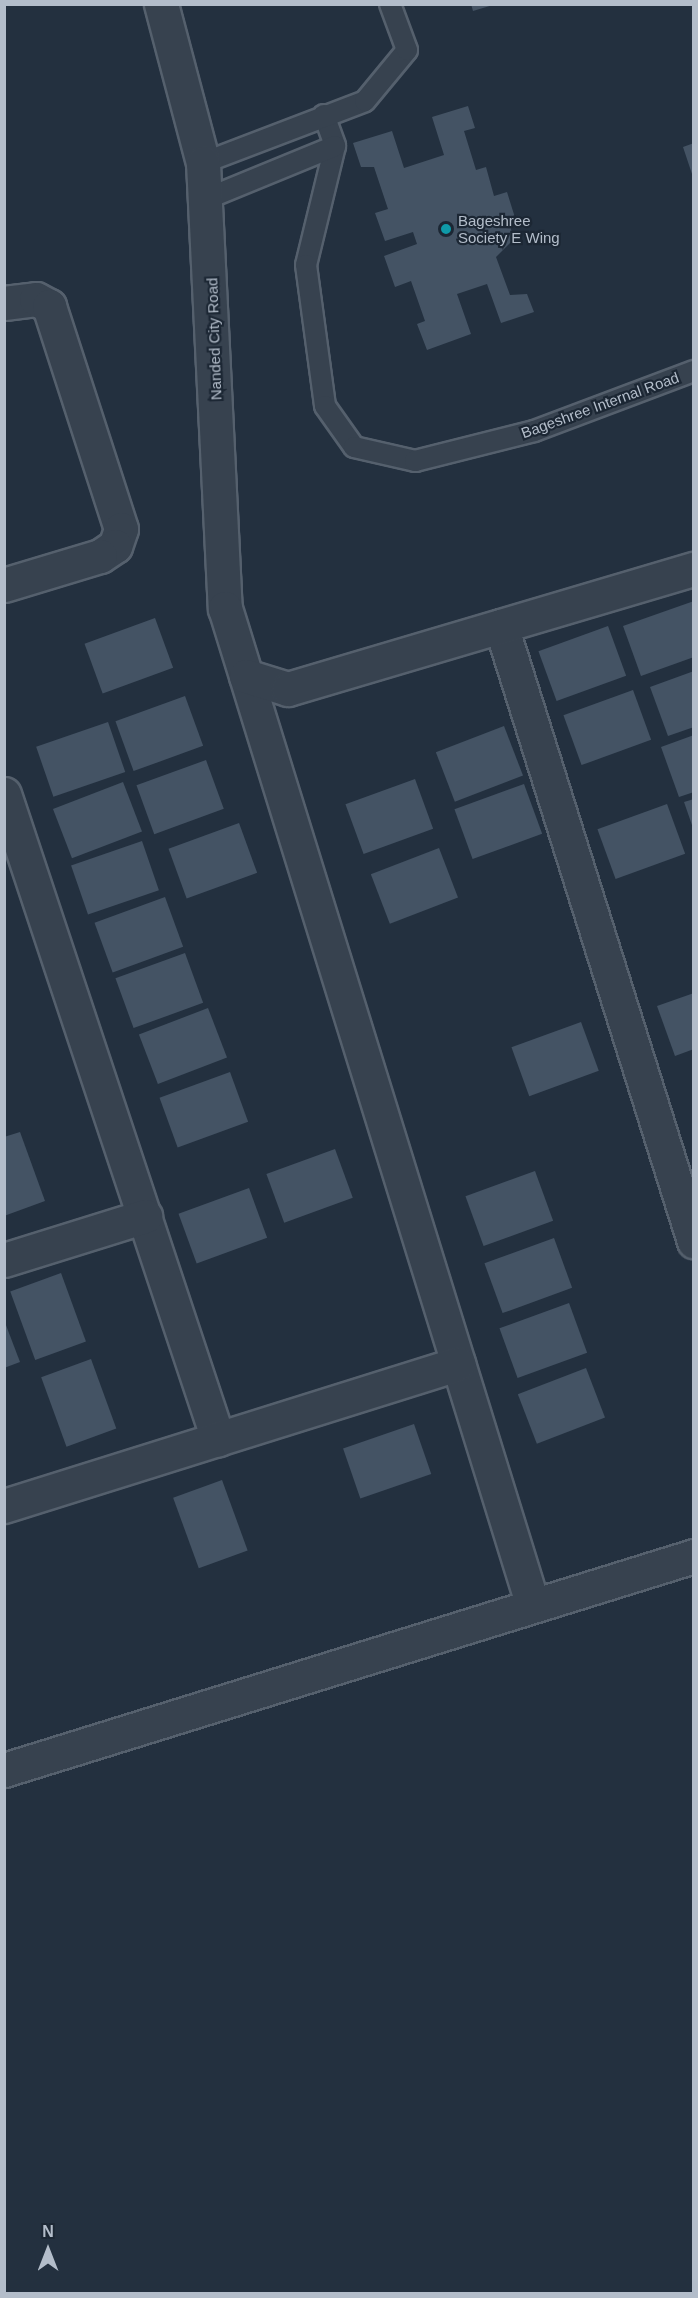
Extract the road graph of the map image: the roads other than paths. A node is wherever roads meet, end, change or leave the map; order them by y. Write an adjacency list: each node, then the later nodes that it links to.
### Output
1 (161, 4): 5 (street, Nanded City Road)
2 (390, 4): 3 (lane)
3 (324, 115): 4 (lane); 5 (lane)
4 (335, 146): 6 (lane); 8 (lane, Bageshree Internal Road)
5 (203, 163): 6 (street, Nanded City Road)
6 (206, 199): 12 (street, Nanded City Road)
7 (4, 303): 10 (street)
8 (693, 371)
9 (693, 569): 11 (street)
10 (4, 585)
11 (501, 626): 12 (street); 15 (street)
12 (246, 675): 17 (street, Nanded City Road)
13 (4, 794): 14 (street)
14 (145, 1216): 16 (street); 18 (street)
15 (693, 1241)
16 (4, 1260)
17 (458, 1364): 18 (street); 21 (street, Nanded City Road)
18 (218, 1439): 19 (street)
19 (4, 1506)
20 (693, 1556): 21 (street)
21 (533, 1606): 22 (street)
22 (4, 1770)

